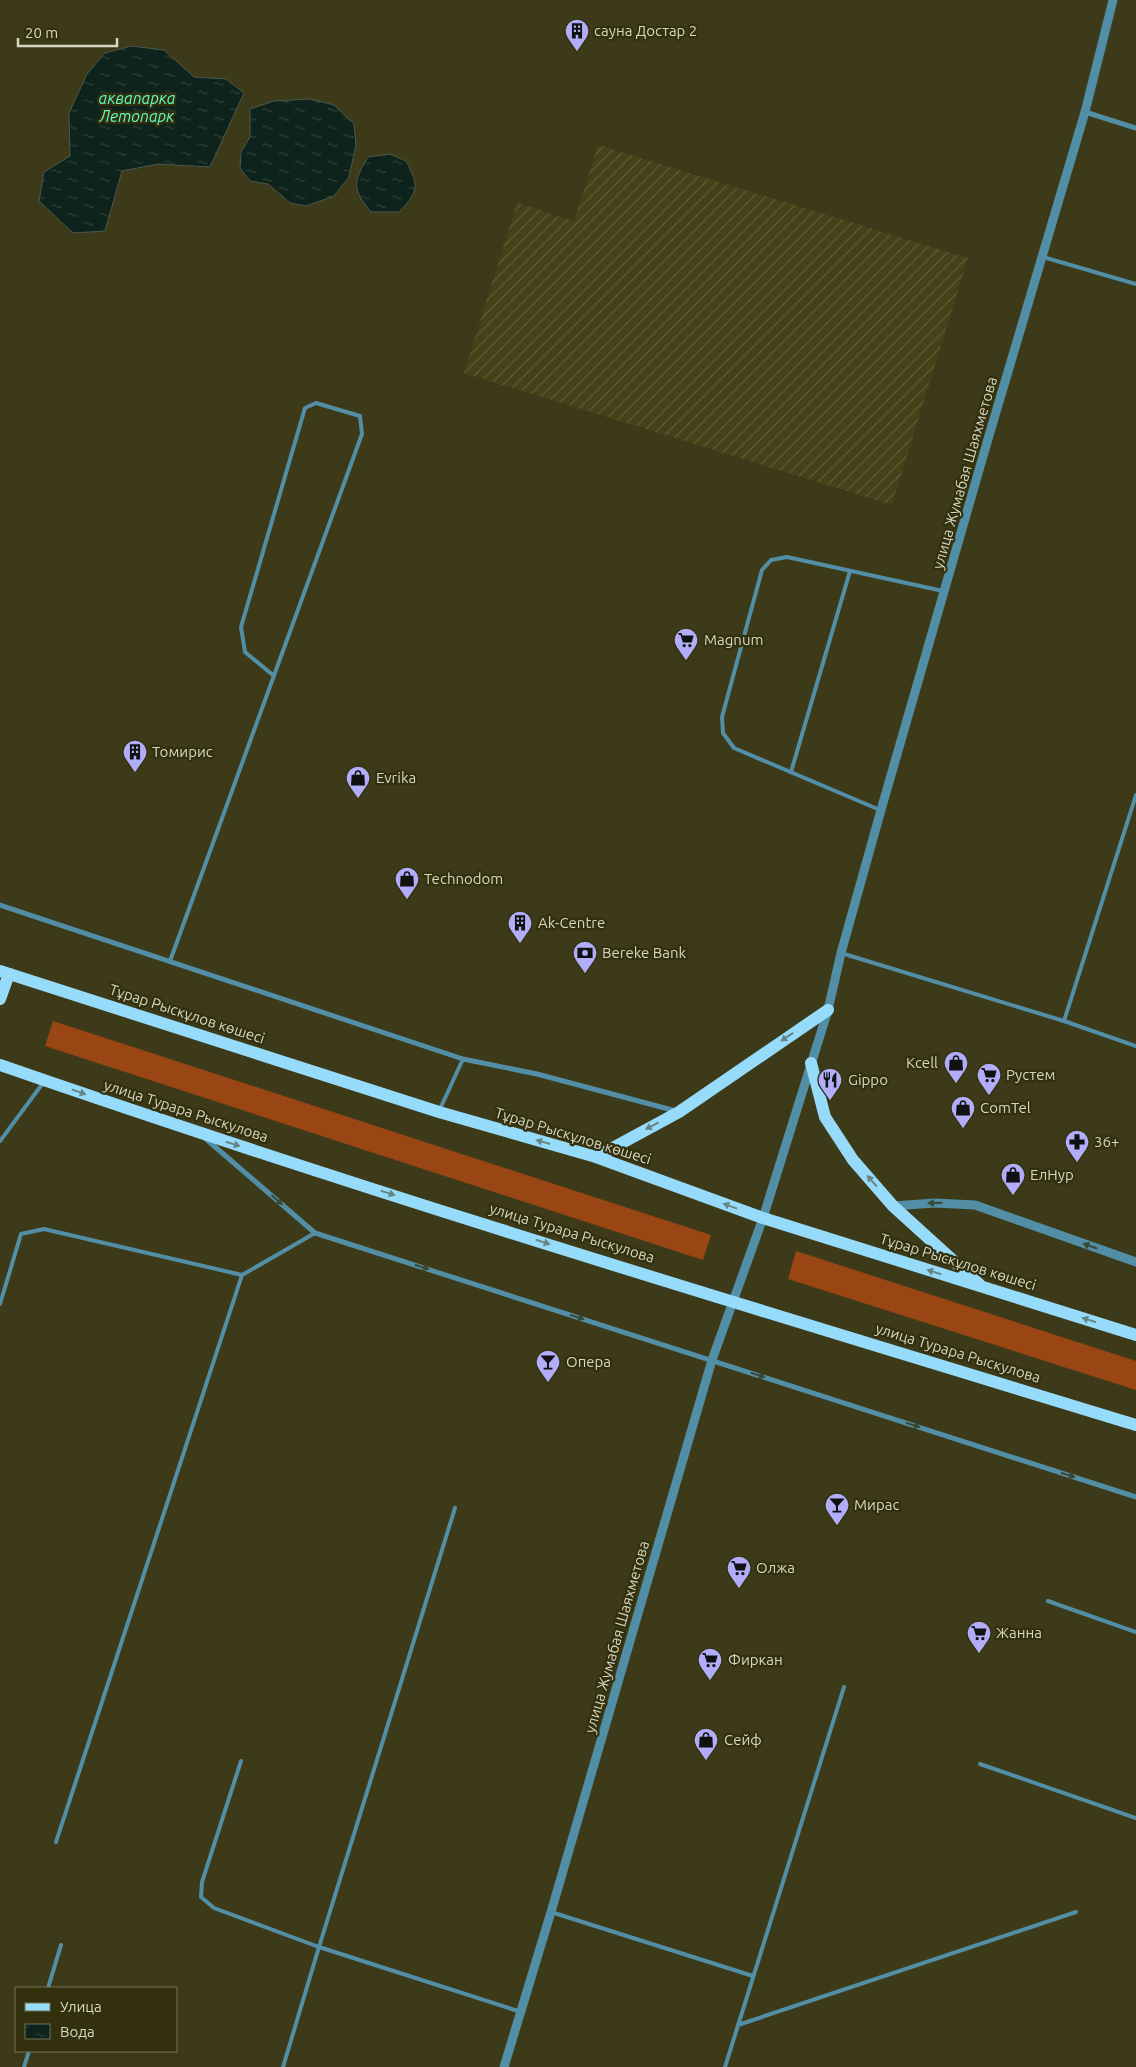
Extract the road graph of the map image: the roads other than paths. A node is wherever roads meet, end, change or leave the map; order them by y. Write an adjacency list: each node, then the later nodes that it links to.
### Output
1 (1113, 0): 2 (street, улица Жумабая Шаяхметова)
2 (1085, 112): 3 (street); 4 (street, улица Жумабая Шаяхметова)
3 (1136, 128)
4 (1043, 257): 5 (lane); 7 (street, улица Жумабая Шаяхметова)
5 (1136, 284)
6 (850, 571): 7 (lane); 9 (lane); 9 (lane)
7 (945, 592): 11 (street, улица Жумабая Шаяхметова)
8 (274, 676): 8 (lane); 14 (lane)
9 (791, 772): 11 (lane)
10 (1136, 795): 18 (lane)
11 (881, 810): 13 (street, улица Жумабая Шаяхметова)
12 (0, 905): 14 (street)
13 (841, 953): 17 (street, улица Жумабая Шаяхметова); 18 (lane)
14 (170, 962): 20 (street)
15 (5, 973): 16 (main road); 24 (main road, Тұрар Рыскұлов көшесі)
16 (0, 999)
17 (828, 1010): 21 (street, улица Жумабая Шаяхметова); 25 (main road, one-way to 25)
18 (1064, 1021): 19 (lane)
19 (1136, 1046)
20 (463, 1059): 24 (lane); 25 (street)
21 (811, 1063): 29 (main road, one-way to 21); 30 (street, улица Жумабая Шаяхметова)
22 (0, 1065): 23 (main road, улица Турара Рыскулова)
23 (45, 1081): 26 (main road, улица Турара Рыскулова, one-way to 26); 27 (lane)
24 (439, 1112): 28 (main road, Тұрар Рыскұлов көшесі, one-way to 24)
25 (679, 1112): 28 (main road, one-way to 28)
26 (200, 1134): 31 (street, one-way to 31); 35 (main road, улица Турара Рыскулова, one-way to 35)
27 (0, 1142)
28 (596, 1157): 30 (main road, Тұрар Рыскұлов көшесі, one-way to 28)
29 (893, 1206): 32 (street, one-way to 29); 34 (main road)
30 (763, 1218): 34 (main road, Тұрар Рыскұлов көшесі, one-way to 30); 35 (street, улица Жумабая Шаяхметова)
31 (315, 1232): 33 (lane); 38 (street, one-way to 38)
32 (1136, 1262)
33 (242, 1275): 36 (lane); 48 (lane)
34 (983, 1287): 37 (main road, Тұрар Рыскұлов көшесі, one-way to 34)
35 (733, 1301): 38 (street, улица Жумабая Шаяхметова); 39 (main road, улица Турара Рыскулова)
36 (0, 1304)
37 (1136, 1335)
38 (712, 1360): 40 (street, one-way to 40); 49 (street, улица Жумабая Шаяхметова)
39 (1136, 1425)
40 (1136, 1497)
41 (454, 1508): 52 (lane)
42 (1048, 1601): 43 (lane)
43 (1136, 1632)
44 (844, 1687): 53 (lane)
45 (241, 1761): 52 (lane)
46 (980, 1764): 47 (lane)
47 (1136, 1818)
48 (56, 1842)
49 (551, 1912): 53 (lane); 55 (street, улица Жумабая Шаяхметова)
50 (1076, 1912): 56 (lane)
51 (61, 1945): 54 (lane)
52 (319, 1947): 55 (lane); 59 (lane)
53 (753, 1976): 56 (lane)
54 (48, 1987)
55 (521, 2012): 60 (street, улица Жумабая Шаяхметова)
56 (738, 2025): 61 (lane)
57 (29, 2052): 58 (lane)
58 (24, 2067)
59 (284, 2067)
60 (504, 2067)
61 (725, 2067)

